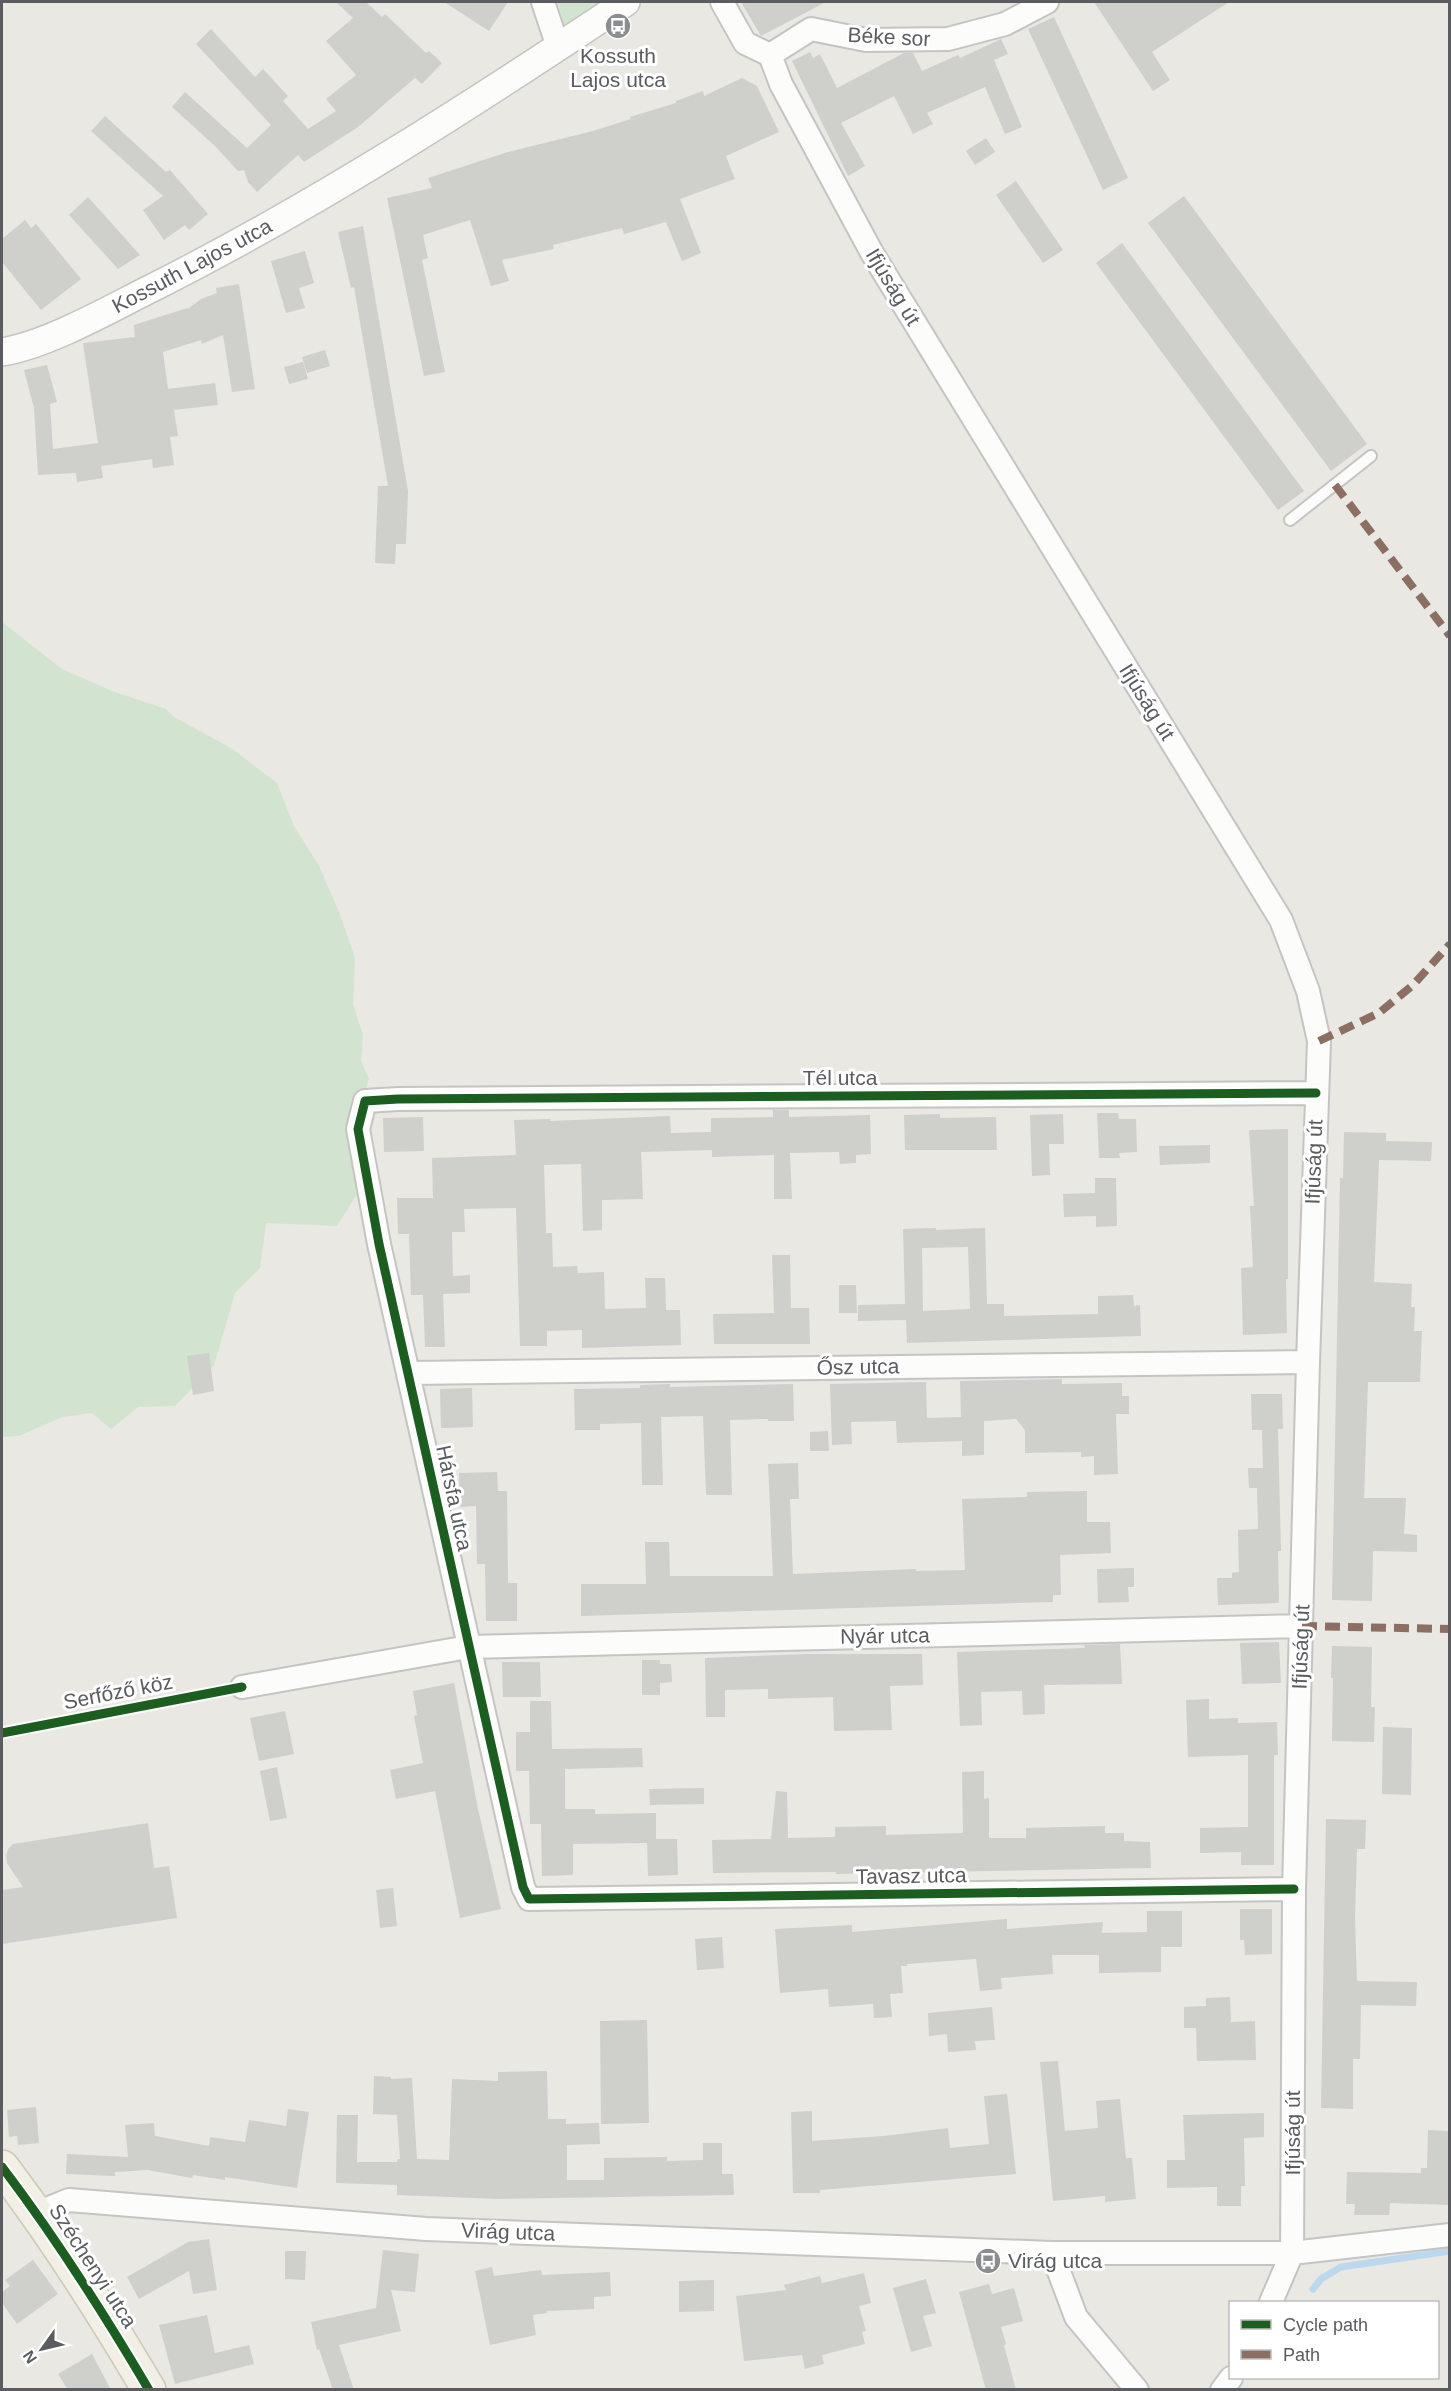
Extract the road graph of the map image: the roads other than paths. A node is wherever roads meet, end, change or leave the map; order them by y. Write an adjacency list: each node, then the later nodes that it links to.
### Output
1 (543, 2): 5 (street)
2 (626, 2): 5 (street, Kossuth Lajos utca)
3 (722, 2): 6 (street)
4 (1047, 2): 6 (street, Béke sor)
5 (558, 47): 7 (street, Kossuth Lajos utca)
6 (770, 55): 10 (street, Ifjúság út)
7 (2, 351)
8 (1371, 456): 9 (lane)
9 (1290, 520)
10 (1316, 1093): 11 (street, Tél utca); 12 (street, Ifjúság út)
11 (364, 1101): 13 (street, Hársfa utca)
12 (1308, 1362): 13 (street, Ősz utca); 14 (street, Ifjúság út)
13 (409, 1373): 15 (street, Hársfa utca)
14 (1302, 1626): 15 (street, Nyár utca); 17 (street, Ifjúság út)
15 (468, 1647): 16 (street); 18 (street, Hársfa utca)
16 (242, 1688)
17 (1294, 1888): 18 (street, Tavasz utca); 23 (street, Ifjúság út)
18 (529, 1899)
19 (2, 2167): 20 (main road, Széchenyi utca)
20 (37, 2213): 22 (street, Virág utca); 25 (main road, Széchenyi utca)
21 (1449, 2235): 23 (street, Virág utca)
22 (1052, 2253): 23 (street, Virág utca); 26 (street)
23 (1292, 2253): 24 (street, Ifjúság út)
24 (1271, 2301)
25 (149, 2390)
26 (1137, 2390)

